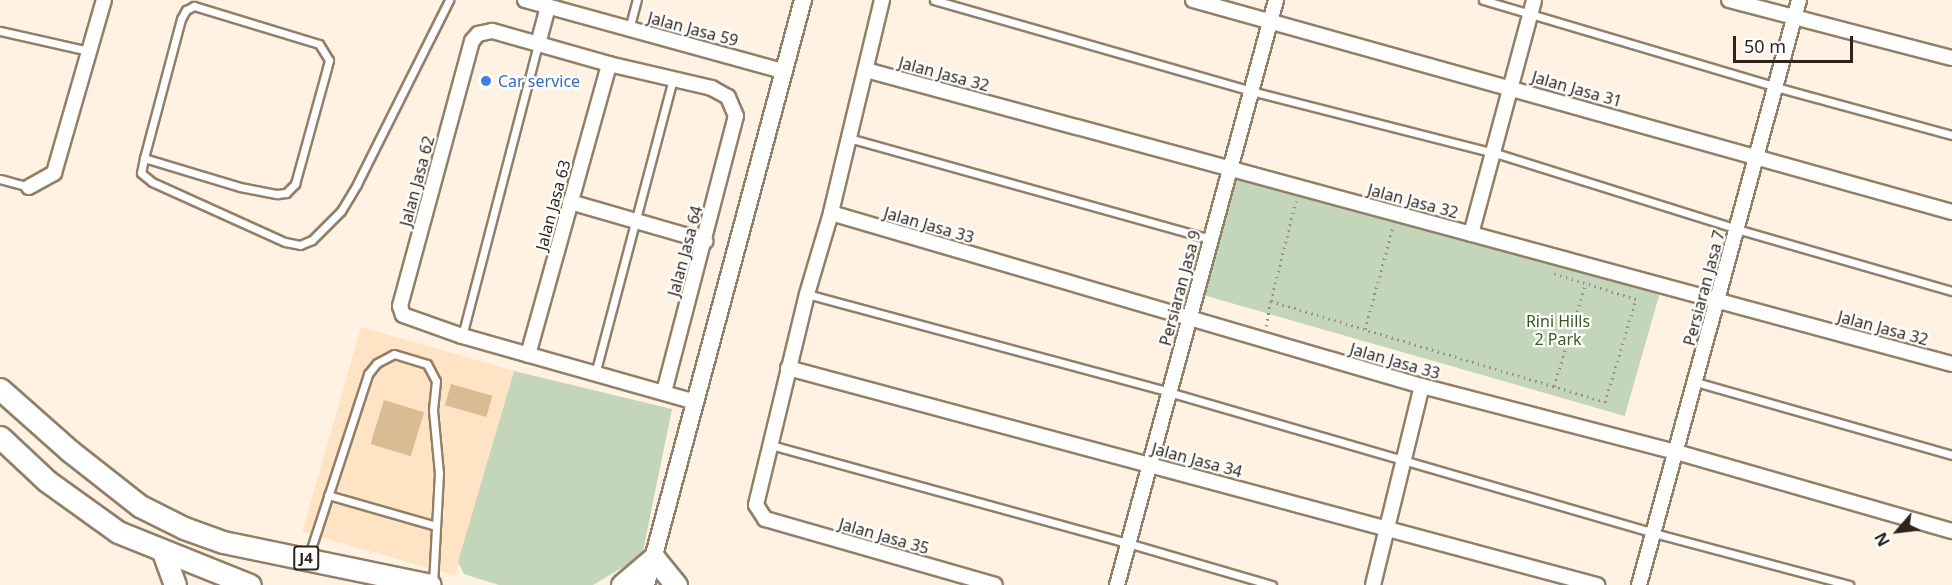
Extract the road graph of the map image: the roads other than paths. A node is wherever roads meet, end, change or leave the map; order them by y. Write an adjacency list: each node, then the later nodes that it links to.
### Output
1 (104, 0): 20 (street)
2 (449, 0): 33 (lane)
3 (525, 0): 13 (street, Jalan Jasa 59)
4 (637, 0): 17 (lane)
5 (802, 0): 24 (street)
6 (882, 0): 23 (street)
7 (934, 0): 28 (lane)
8 (1193, 0): 16 (street, Jalan Jasa 31)
9 (1276, 0): 16 (street, Persiaran Jasa 9)
10 (1483, 0): 14 (lane)
11 (1729, 0): 15 (street)
12 (1799, 0): 15 (street, Persiaran Jasa 7)
13 (548, 6): 17 (street, Jalan Jasa 59); 19 (street)
14 (1533, 6): 26 (street); 27 (lane)
15 (1794, 18): 21 (street); 27 (street, Persiaran Jasa 7)
16 (1270, 23): 26 (street, Jalan Jasa 31); 28 (street, Persiaran Jasa 9)
17 (628, 28): 24 (street, Jalan Jasa 59)
18 (0, 31): 20 (lane)
19 (538, 44): 22 (street, Jalan Jasa 62); 50 (lane); 50 (street, Jalan Jasa 62)
20 (89, 51): 37 (street)
21 (1952, 58)
22 (609, 64): 25 (street, Jalan Jasa 62); 38 (street, Jalan Jasa 63)
23 (866, 70): 31 (street); 35 (street, Jalan Jasa 32)
24 (783, 71): 60 (street)
25 (674, 79): 29 (street, Jalan Jasa 62); 41 (lane)
26 (1512, 87): 32 (street); 34 (street, Jalan Jasa 31)
27 (1776, 87): 30 (lane); 34 (street, Persiaran Jasa 7)
28 (1251, 92): 32 (lane); 35 (street, Persiaran Jasa 9)
29 (736, 117): 45 (street, Jalan Jasa 64)
30 (1952, 135)
31 (849, 138): 40 (street); 44 (lane)
32 (1495, 153): 42 (lane); 43 (street)
33 (144, 158): 33 (lane)
34 (1757, 159): 39 (street, Jalan Jasa 31); 42 (street, Persiaran Jasa 7)
35 (1230, 169): 43 (street, Jalan Jasa 32); 44 (street, Persiaran Jasa 9)
36 (0, 179): 37 (lane)
37 (28, 187)
38 (570, 202): 41 (street); 51 (street, Jalan Jasa 63)
39 (1952, 212)
40 (831, 213): 47 (street); 49 (street, Jalan Jasa 33)
41 (635, 222): 45 (street); 54 (lane)
42 (1737, 228): 46 (lane); 48 (street, Persiaran Jasa 7)
43 (1471, 234): 48 (street, Jalan Jasa 32)
44 (1210, 239): 49 (street, Persiaran Jasa 9)
45 (705, 241): 58 (street, Jalan Jasa 64)
46 (1952, 291)
47 (807, 294): 53 (street); 59 (lane)
48 (1718, 300): 52 (street, Jalan Jasa 32); 55 (street, Persiaran Jasa 7)
49 (1189, 318): 56 (street, Jalan Jasa 33); 59 (street, Persiaran Jasa 9)
50 (462, 336): 51 (street, Jalan Jasa 62)
51 (528, 355): 54 (street, Jalan Jasa 62)
52 (1952, 364)
53 (788, 368): 62 (street); 66 (street, Jalan Jasa 34)
54 (595, 374): 58 (street, Jalan Jasa 62)
55 (1696, 382): 63 (street, Persiaran Jasa 7); 64 (lane)
56 (1422, 386): 63 (street, Jalan Jasa 33); 65 (street)
57 (0, 389): 74 (main road, J4)
58 (664, 392): 60 (street, Jalan Jasa 62)
59 (1169, 392): 65 (lane); 66 (street, Persiaran Jasa 9)
60 (696, 402): 75 (street)
61 (0, 437): 73 (main road)
62 (771, 446): 72 (lane); 82 (street, Jalan Jasa 35)
63 (1676, 452): 70 (street, Jalan Jasa 33); 71 (street, Persiaran Jasa 7)
64 (1952, 455)
65 (1405, 462): 69 (street); 71 (lane)
66 (1149, 465): 69 (street, Jalan Jasa 34); 72 (street, Persiaran Jasa 9)
67 (328, 495): 68 (lane); 68 (lane); 74 (lane)
68 (436, 526): 78 (lane)
69 (1389, 529): 85 (street); 86 (street, Jalan Jasa 34)
70 (1952, 531)
71 (1654, 533): 87 (street, Persiaran Jasa 7); 88 (lane)
72 (1128, 543): 83 (street, Persiaran Jasa 9); 84 (lane)
73 (163, 552): 76 (main road); 77 (main road)
74 (308, 558): 78 (main road, J4)
75 (654, 558): 79 (main road); 80 (street); 81 (main road)
76 (175, 585)
77 (250, 585)
78 (431, 585)
79 (622, 585)
80 (646, 585)
81 (676, 585)
82 (994, 585)
83 (1117, 585)
84 (1272, 585)
85 (1373, 585)
86 (1597, 585)
87 (1639, 585)
88 (1849, 585)

